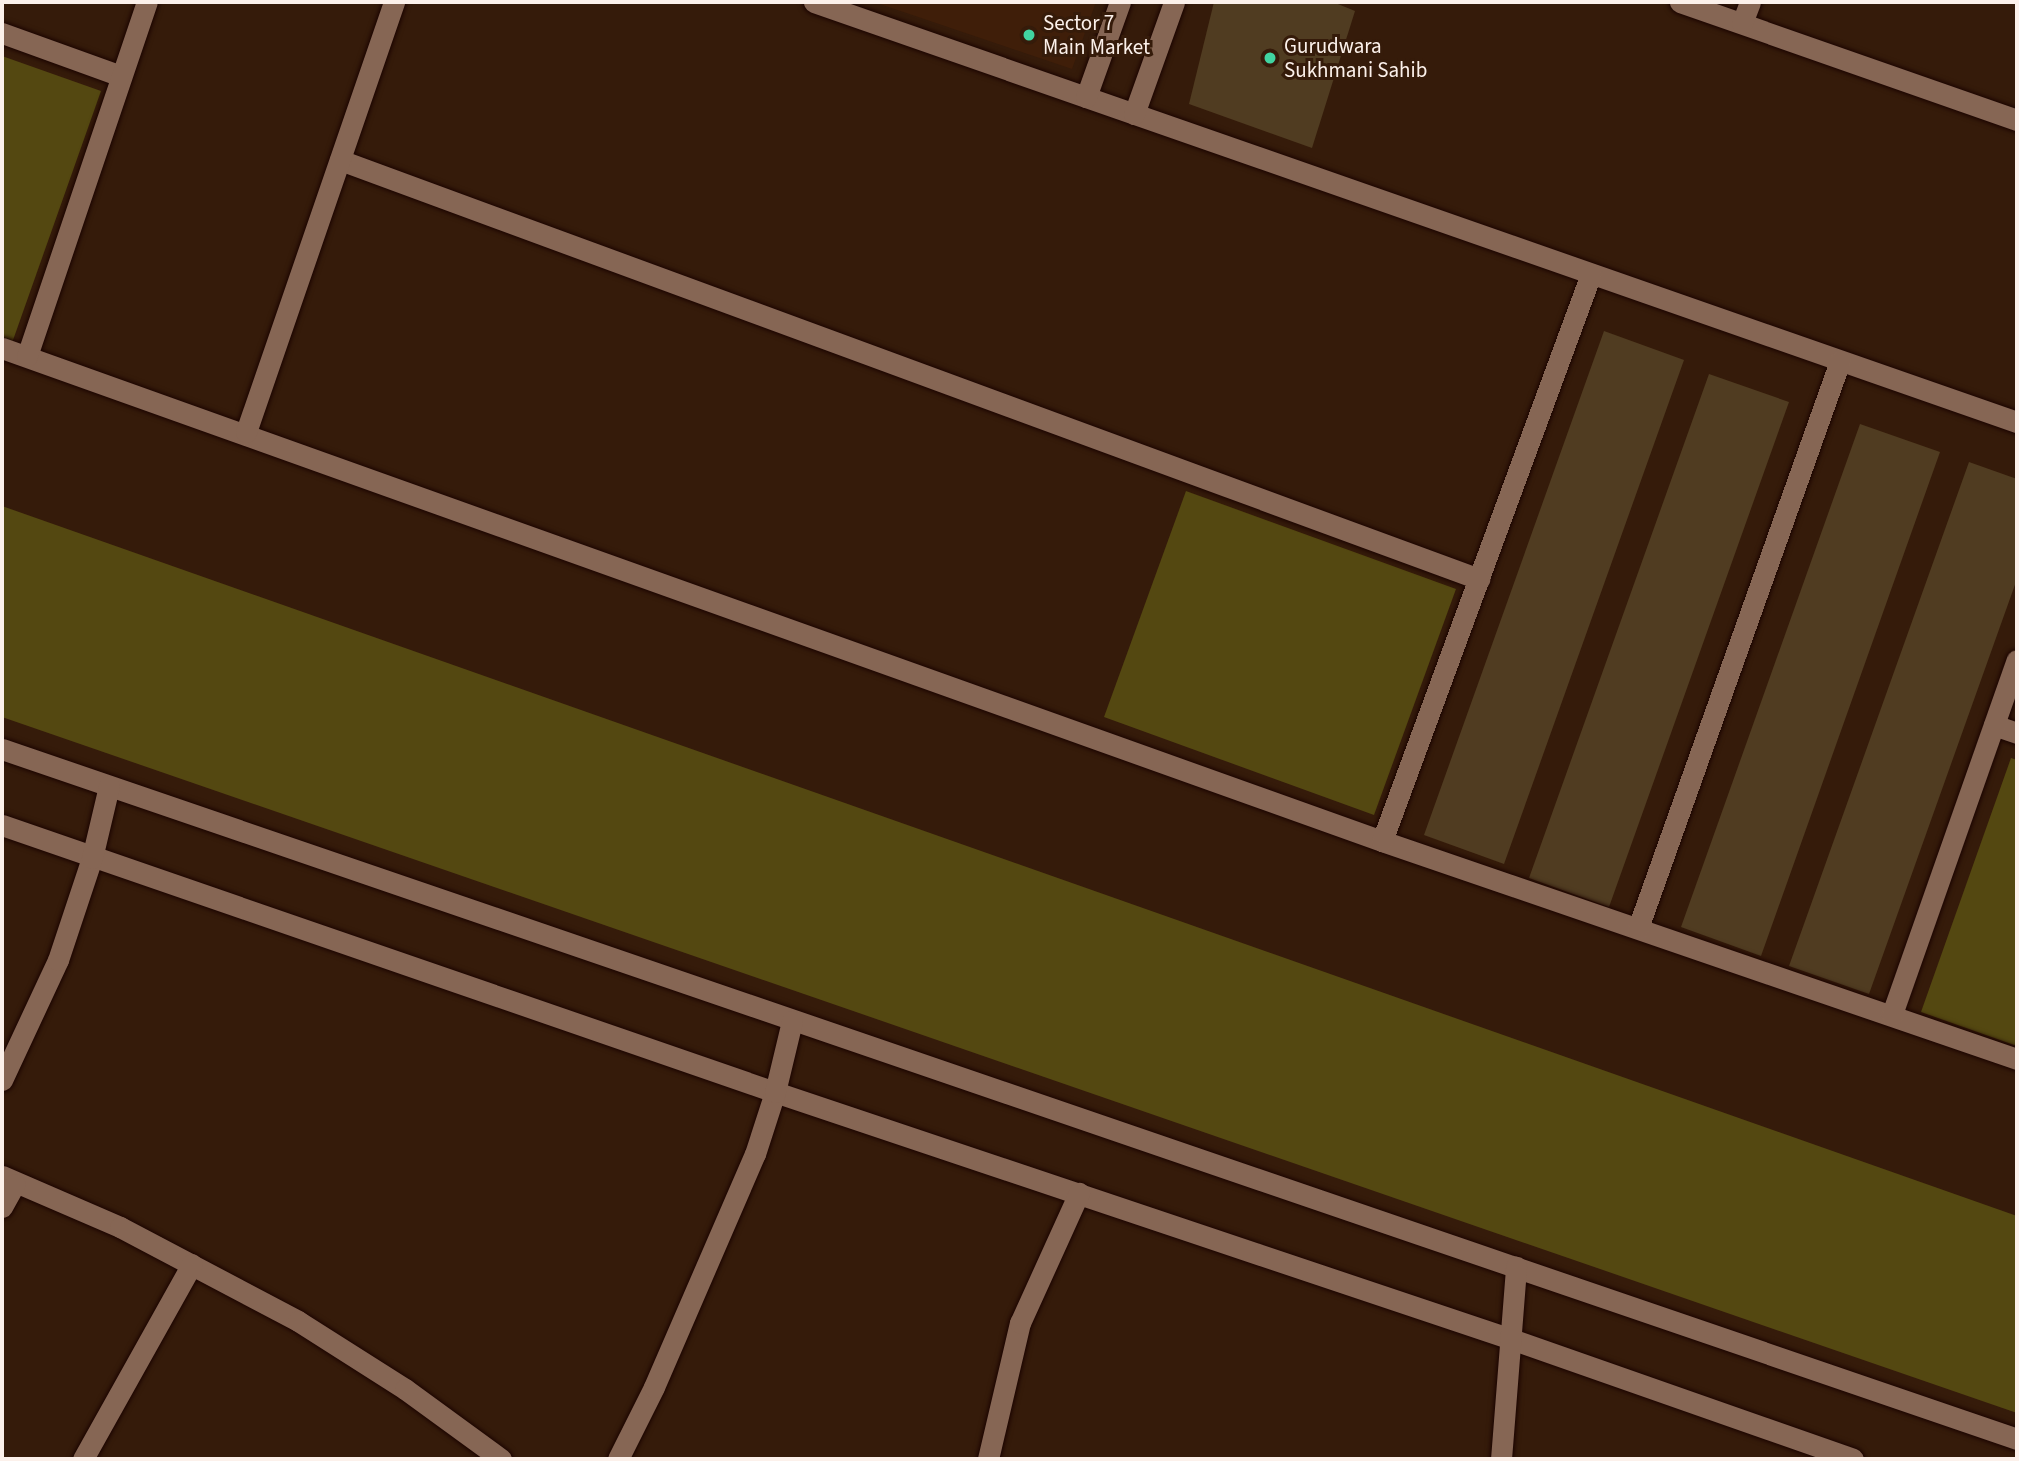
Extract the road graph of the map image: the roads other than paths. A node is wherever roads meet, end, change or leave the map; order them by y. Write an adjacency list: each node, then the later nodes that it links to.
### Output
1 (147, 2): 10 (street)
2 (394, 2): 14 (street)
3 (814, 2): 11 (street)
4 (1120, 2): 11 (street)
5 (1174, 2): 12 (street)
6 (1680, 2): 8 (street)
7 (1750, 2): 8 (street)
8 (1742, 23): 13 (street)
9 (2, 33): 10 (street)
10 (121, 75): 17 (street)
11 (1086, 97): 12 (street)
12 (1134, 114): 15 (street)
13 (2017, 120)
14 (340, 160): 20 (street); 21 (street)
15 (1591, 274): 18 (street); 21 (street)
16 (2, 348): 17 (street)
17 (27, 356): 20 (street)
18 (1840, 361): 19 (street); 30 (street)
19 (2017, 422)
20 (246, 432): 28 (street)
21 (1479, 579): 28 (street)
22 (2017, 660): 23 (street)
23 (1994, 725): 24 (street); 31 (street)
24 (2017, 733)
25 (2, 749): 26 (street)
26 (109, 786): 29 (street); 32 (street)
27 (2, 825): 29 (street)
28 (1382, 841): 30 (street)
29 (92, 858): 34 (street); 35 (street)
30 (1638, 928): 31 (street)
31 (1892, 1014): 33 (street)
32 (792, 1021): 35 (street); 40 (street)
33 (2017, 1059)
34 (2, 1080)
35 (775, 1092): 37 (street); 45 (street)
36 (8, 1180): 38 (street); 39 (street)
37 (1079, 1193): 41 (street); 46 (street)
38 (2, 1208)
39 (192, 1264): 43 (street); 44 (street)
40 (1516, 1266): 41 (street); 42 (street)
41 (1511, 1339): 47 (street); 48 (street)
42 (2017, 1438)
43 (83, 1459)
44 (501, 1459)
45 (618, 1459)
46 (988, 1459)
47 (1501, 1459)
48 (1853, 1459)

